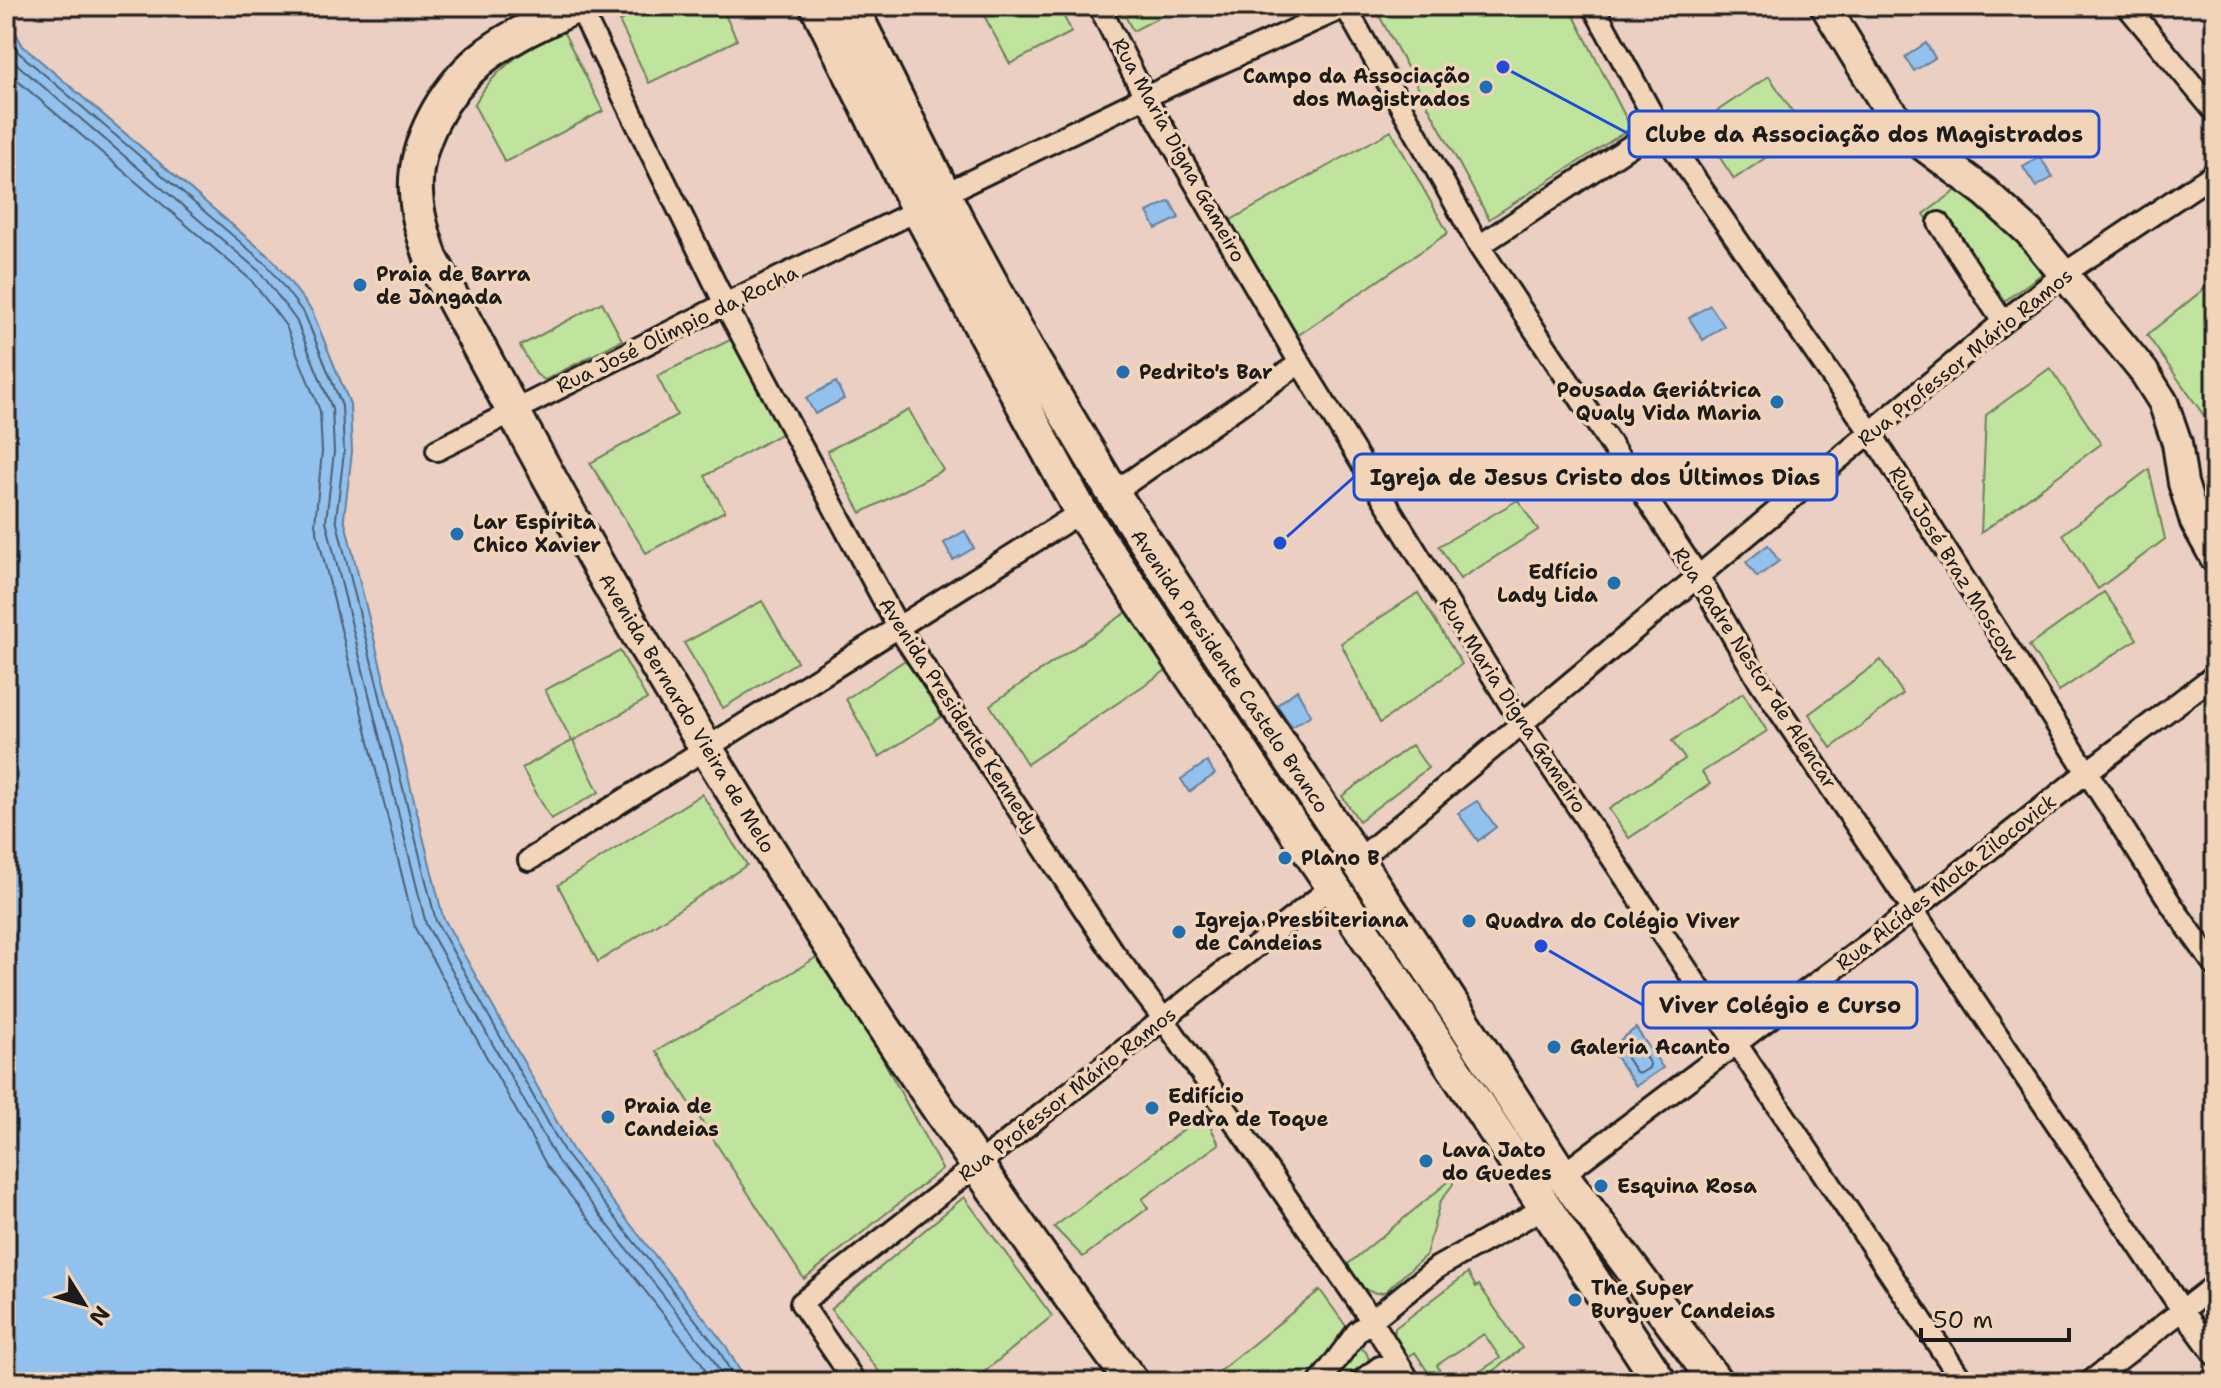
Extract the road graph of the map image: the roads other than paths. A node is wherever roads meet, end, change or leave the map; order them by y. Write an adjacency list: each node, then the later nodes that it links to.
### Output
1 (578, 6): 17 (street, Avenida Presidente Kennedy); 20 (main road, Avenida Bernardo Vieira de Melo)
2 (817, 6): 13 (main road, Avenida Presidente Castelo Branco)
3 (851, 6): 13 (main road, Avenida Presidente Castelo Branco)
4 (1099, 6): 9 (street, Rua Maria Digna Gameiro)
5 (1345, 6): 9 (street, Rua José Olimpio da Rocha); 15 (street, Rua Padre Nestor de Alencar)
6 (1593, 6): 11 (street, Rua José Braz Moscow)
7 (1825, 6): 16 (main road)
8 (2127, 6): 10 (street)
9 (1145, 97): 13 (street, Rua José Olimpio da Rocha); 19 (street, Rua Maria Digna Gameiro)
10 (2215, 112)
11 (1659, 127): 15 (street); 21 (street, Rua José Braz Moscow)
12 (2215, 173): 16 (street, Rua Professor Mário Ramos)
13 (931, 202): 17 (street, Rua José Olimpio da Rocha); 23 (main road, Avenida Presidente Castelo Branco); 24 (main road, Avenida Presidente Castelo Branco)
14 (1939, 223): 18 (street)
15 (1479, 246): 26 (street, Rua Padre Nestor de Alencar)
16 (2065, 273): 18 (street, Rua Professor Mário Ramos); 25 (main road)
17 (725, 304): 20 (street, Rua José Olimpio da Rocha); 27 (street, Avenida Presidente Kennedy)
18 (2003, 322): 21 (street, Rua Professor Mário Ramos)
19 (1300, 363): 23 (street); 31 (street, Rua Maria Digna Gameiro)
20 (513, 410): 22 (street, Rua José Olimpio da Rocha); 32 (main road, Avenida Bernardo Vieira de Melo)
21 (1871, 433): 26 (street, Rua Professor Mário Ramos); 33 (street, Rua José Braz Moscow)
22 (437, 450)
23 (1113, 493): 29 (main road, Avenida Presidente Castelo Branco)
24 (1081, 512): 27 (street); 30 (main road, Avenida Presidente Castelo Branco)
25 (2215, 558)
26 (1698, 576): 31 (street, Rua Professor Mário Ramos); 37 (street, Rua Padre Nestor de Alencar)
27 (899, 629): 32 (street); 39 (street, Avenida Presidente Kennedy)
28 (2215, 675): 33 (street, Rua Alcídes Mota Zilocovick)
29 (1244, 692): 30 (main road); 35 (main road, Avenida Presidente Castelo Branco)
30 (1214, 711): 36 (main road, Avenida Presidente Castelo Branco)
31 (1521, 722): 35 (street, Rua Professor Mário Ramos); 40 (street, Rua Maria Digna Gameiro)
32 (707, 750): 34 (street); 41 (main road, Avenida Bernardo Vieira de Melo)
33 (2087, 772): 37 (street, Rua Alcídes Mota Zilocovick); 38 (street, Rua José Braz Moscow)
34 (529, 860)
35 (1357, 861): 42 (main road, Avenida Presidente Castelo Branco)
36 (1333, 886): 39 (street, Rua Professor Mário Ramos); 43 (main road, Avenida Presidente Castelo Branco)
37 (1913, 910): 40 (street, Rua Alcídes Mota Zilocovick); 45 (street, Rua Padre Nestor de Alencar)
38 (2215, 966)
39 (1163, 1018): 41 (street, Rua Professor Mário Ramos); 46 (street, Avenida Presidente Kennedy)
40 (1737, 1044): 42 (street, Rua Alcídes Mota Zilocovick); 56 (street, Rua Maria Digna Gameiro)
41 (976, 1166): 49 (street, Rua Professor Mário Ramos); 50 (main road, Avenida Bernardo Vieira de Melo)
42 (1562, 1175): 55 (main road, Avenida Presidente Castelo Branco)
43 (1544, 1208): 46 (street); 54 (main road, Avenida Presidente Castelo Branco)
44 (2215, 1285): 45 (street)
45 (2182, 1310): 47 (street, Rua Padre Nestor de Alencar); 57 (street)
46 (1372, 1321): 48 (street, Avenida Presidente Kennedy); 51 (street)
47 (2215, 1355)
48 (1397, 1362): 52 (street); 53 (street, Avenida Presidente Kennedy)
49 (855, 1382)
50 (1132, 1382)
51 (1320, 1382)
52 (1360, 1382)
53 (1410, 1382)
54 (1660, 1382)
55 (1716, 1382)
56 (1963, 1382)
57 (2090, 1382)

